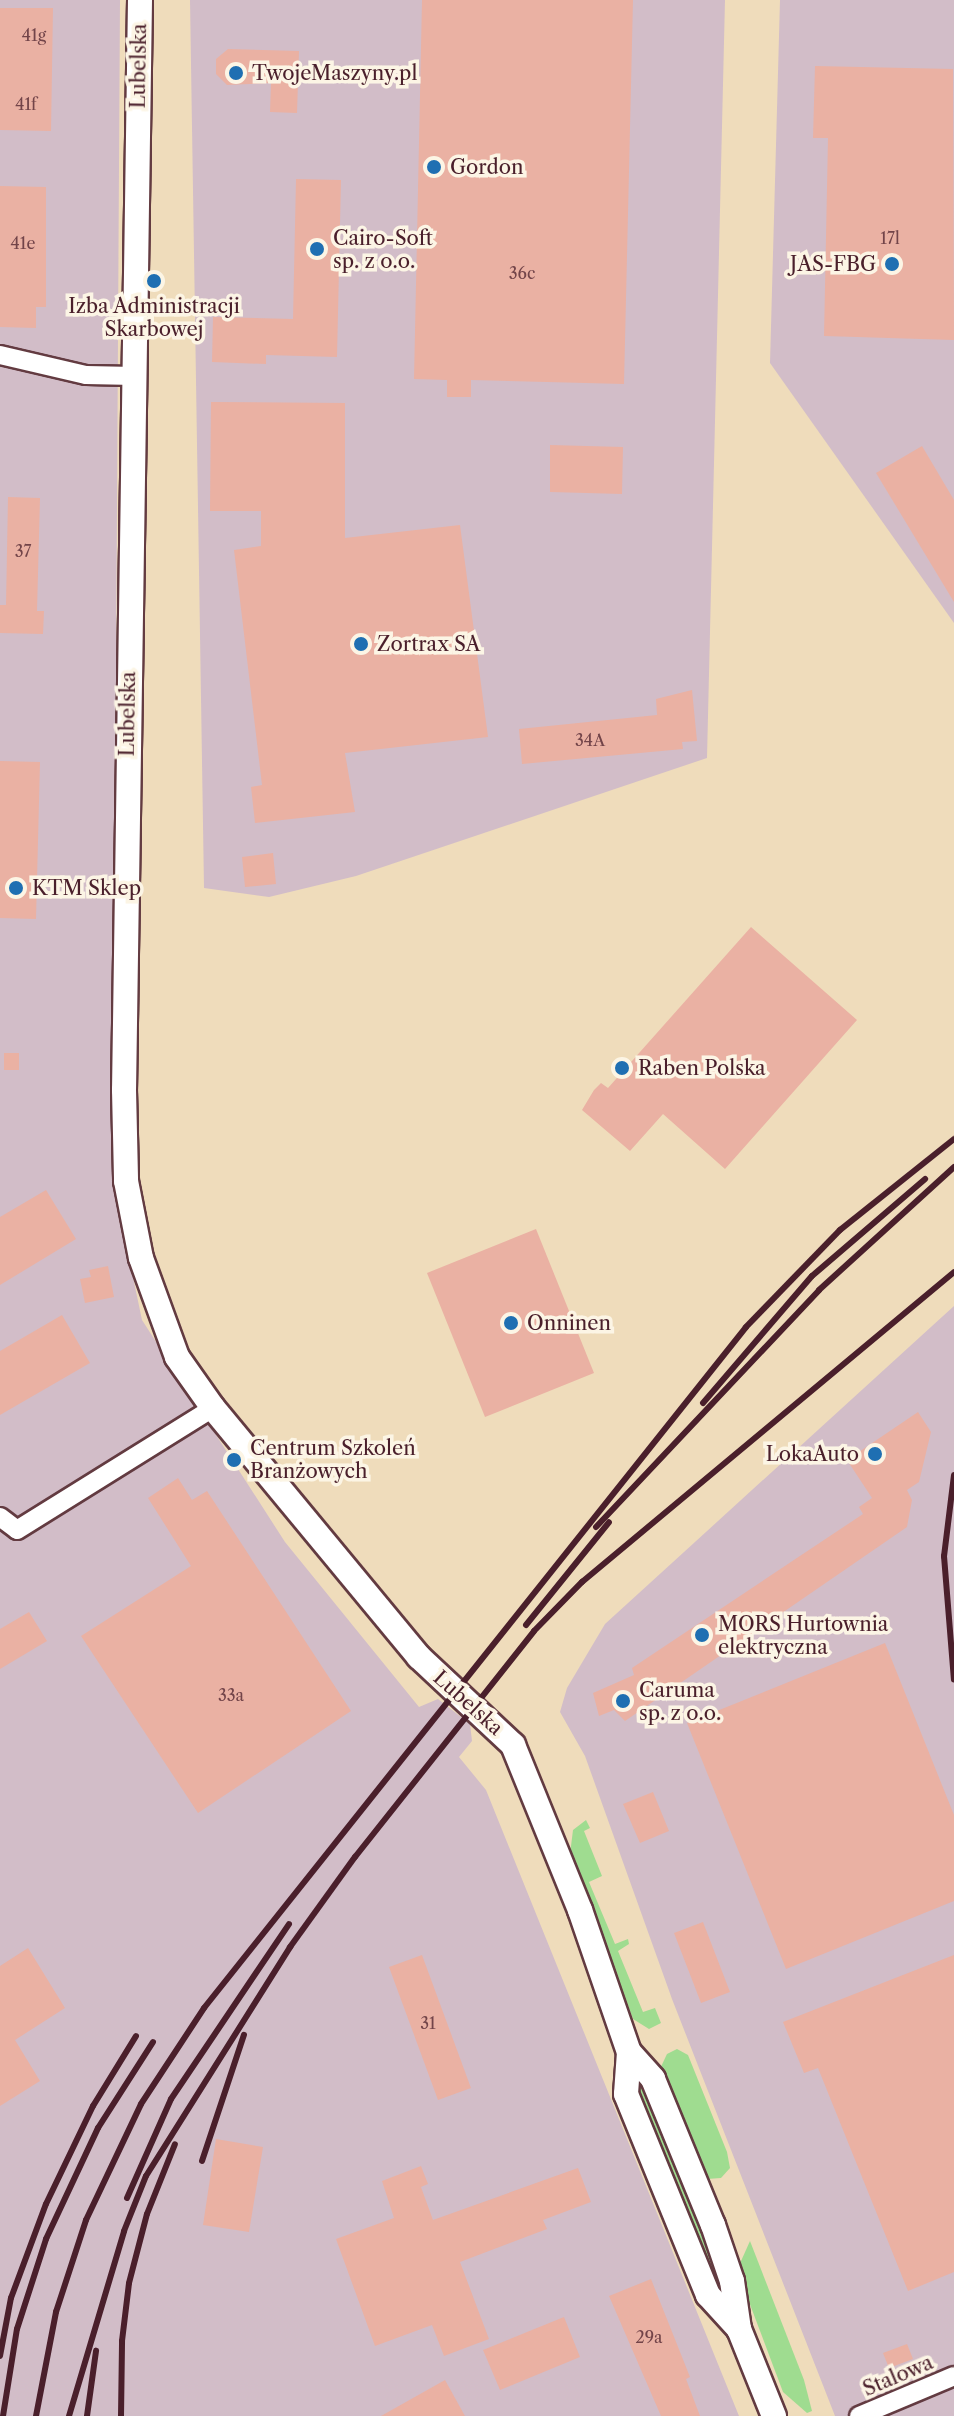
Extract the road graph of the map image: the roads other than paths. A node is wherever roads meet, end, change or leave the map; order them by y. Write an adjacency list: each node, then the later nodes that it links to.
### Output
1 (140, 0): 3 (street, Lubelska)
2 (0, 355): 3 (street)
3 (135, 376): 4 (street, Lubelska)
4 (213, 1408): 5 (street); 7 (street, Lubelska)
5 (0, 1517)
6 (954, 2376): 8 (street, Stalowa)
7 (774, 2416)
8 (859, 2416)

